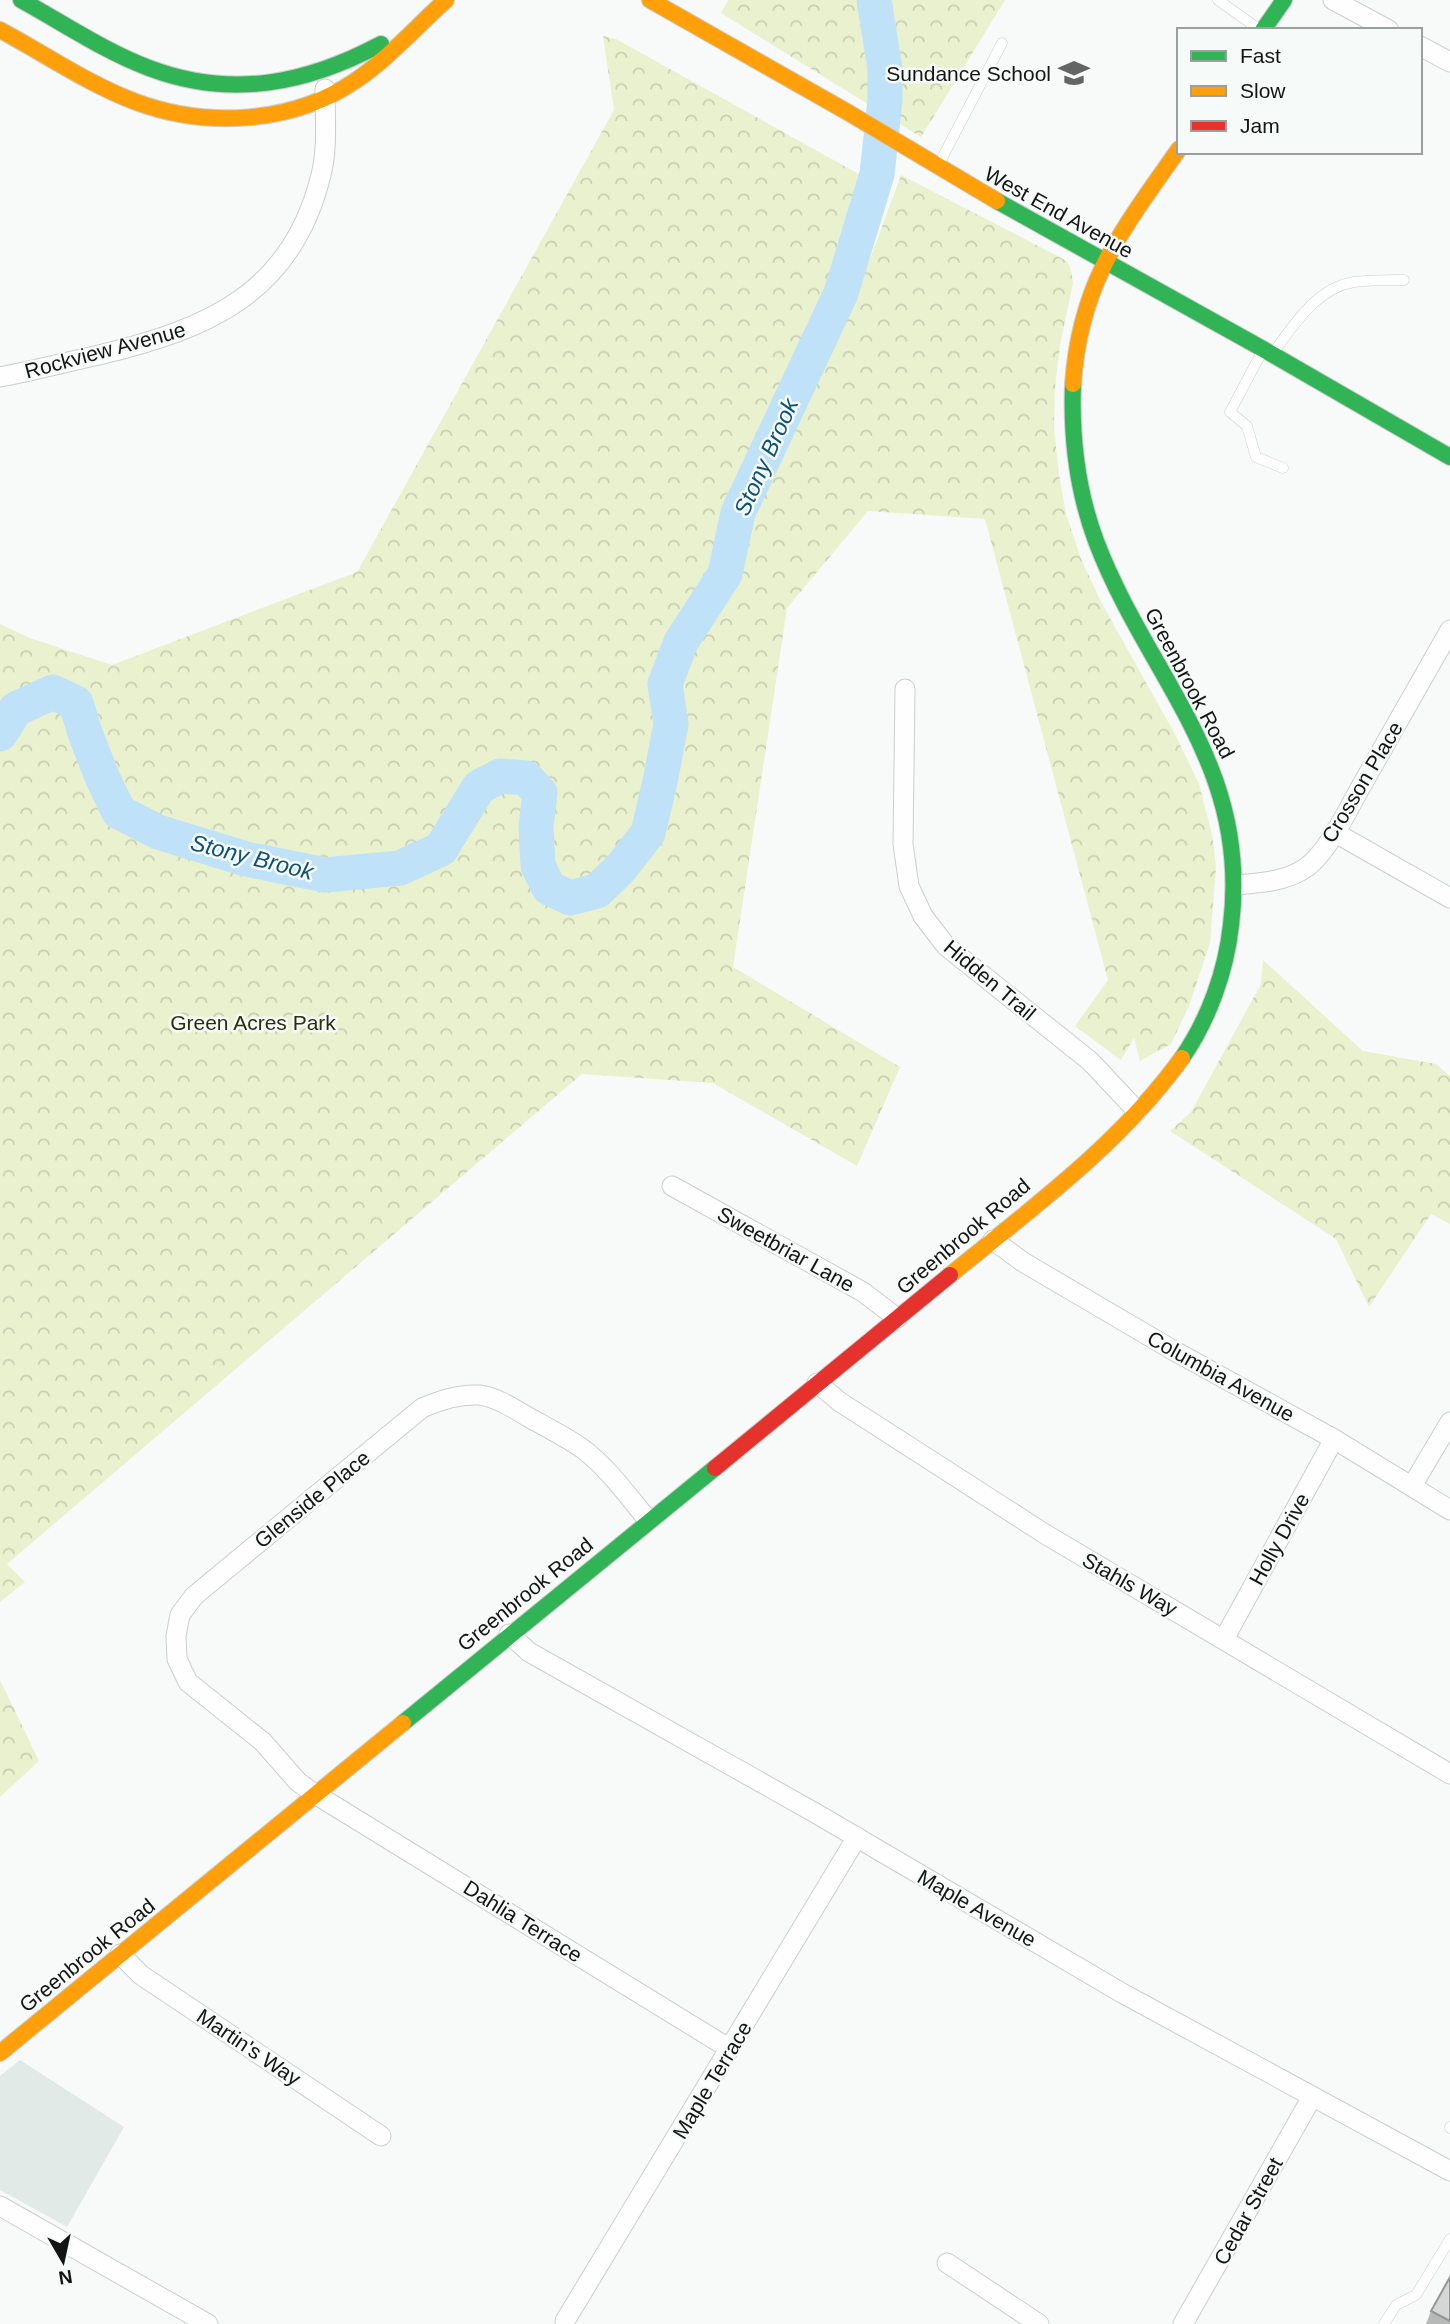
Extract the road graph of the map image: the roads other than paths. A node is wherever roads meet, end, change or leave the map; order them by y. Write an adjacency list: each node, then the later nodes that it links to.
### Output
1 (21, 0): 14 (street)
2 (650, 0): 17 (street, West End Avenue)
3 (1218, 0): 7 (lane)
4 (1284, 0): 8 (street)
5 (1333, 0): 9 (street)
6 (441, 4): 14 (street); 15 (street)
7 (1258, 28)
8 (1263, 28)
9 (1385, 28)
10 (0, 30): 15 (street)
11 (1002, 43): 17 (lane)
12 (1422, 47): 13 (street)
13 (1450, 62)
14 (325, 71): 15 (street, Rockview Avenue)
15 (325, 98): 21 (street, Rockview Avenue)
16 (1177, 152): 18 (street, Greenbrook Road)
17 (938, 167): 18 (street, West End Avenue)
18 (1104, 261): 20 (street, West End Avenue); 27 (street, Greenbrook Road)
19 (1404, 280): 20 (lane)
20 (1267, 352): 22 (street, West End Avenue); 23 (lane)
21 (0, 377)
22 (1450, 457)
23 (1283, 468)
24 (1450, 630): 26 (street, Crosson Place)
25 (905, 688): 29 (street, Hidden Trail)
26 (1334, 832): 27 (street, Crosson Place); 28 (street)
27 (1235, 885): 29 (street, Greenbrook Road)
28 (1450, 898)
29 (1137, 1111): 31 (street, Greenbrook Road)
30 (672, 1186): 32 (street, Sweetbriar Lane)
31 (993, 1240): 32 (street, Greenbrook Road); 35 (street, Columbia Avenue)
32 (897, 1318): 33 (street, Greenbrook Road)
33 (817, 1383): 38 (street, Greenbrook Road); 40 (street, Stahls Way)
34 (1450, 1423): 36 (street)
35 (1334, 1439): 36 (street, Columbia Avenue); 40 (street, Holly Drive)
36 (1412, 1486): 37 (street, Columbia Avenue)
37 (1450, 1510)
38 (648, 1520): 39 (street, Greenbrook Road); 42 (street, Glenside Place)
39 (509, 1634): 42 (street, Greenbrook Road); 43 (street, Maple Avenue)
40 (1224, 1639): 41 (street, Stahls Way)
41 (1450, 1774)
42 (315, 1794): 44 (street, Greenbrook Road); 45 (street, Dahlia Terrace)
43 (858, 1838): 45 (street, Maple Terrace); 47 (street, Maple Avenue)
44 (120, 1954): 46 (street, Greenbrook Road); 48 (street, Martin's Way)
45 (730, 2049): 53 (street, Maple Terrace)
46 (0, 2053)
47 (1312, 2096): 49 (street, Maple Avenue); 56 (street, Cedar Street)
48 (381, 2136)
49 (1450, 2171)
50 (0, 2206): 54 (street)
51 (1450, 2239): 57 (lane)
52 (947, 2263): 55 (street)
53 (565, 2321)
54 (208, 2324)
55 (1039, 2324)
56 (1183, 2324)
57 (1384, 2324)

